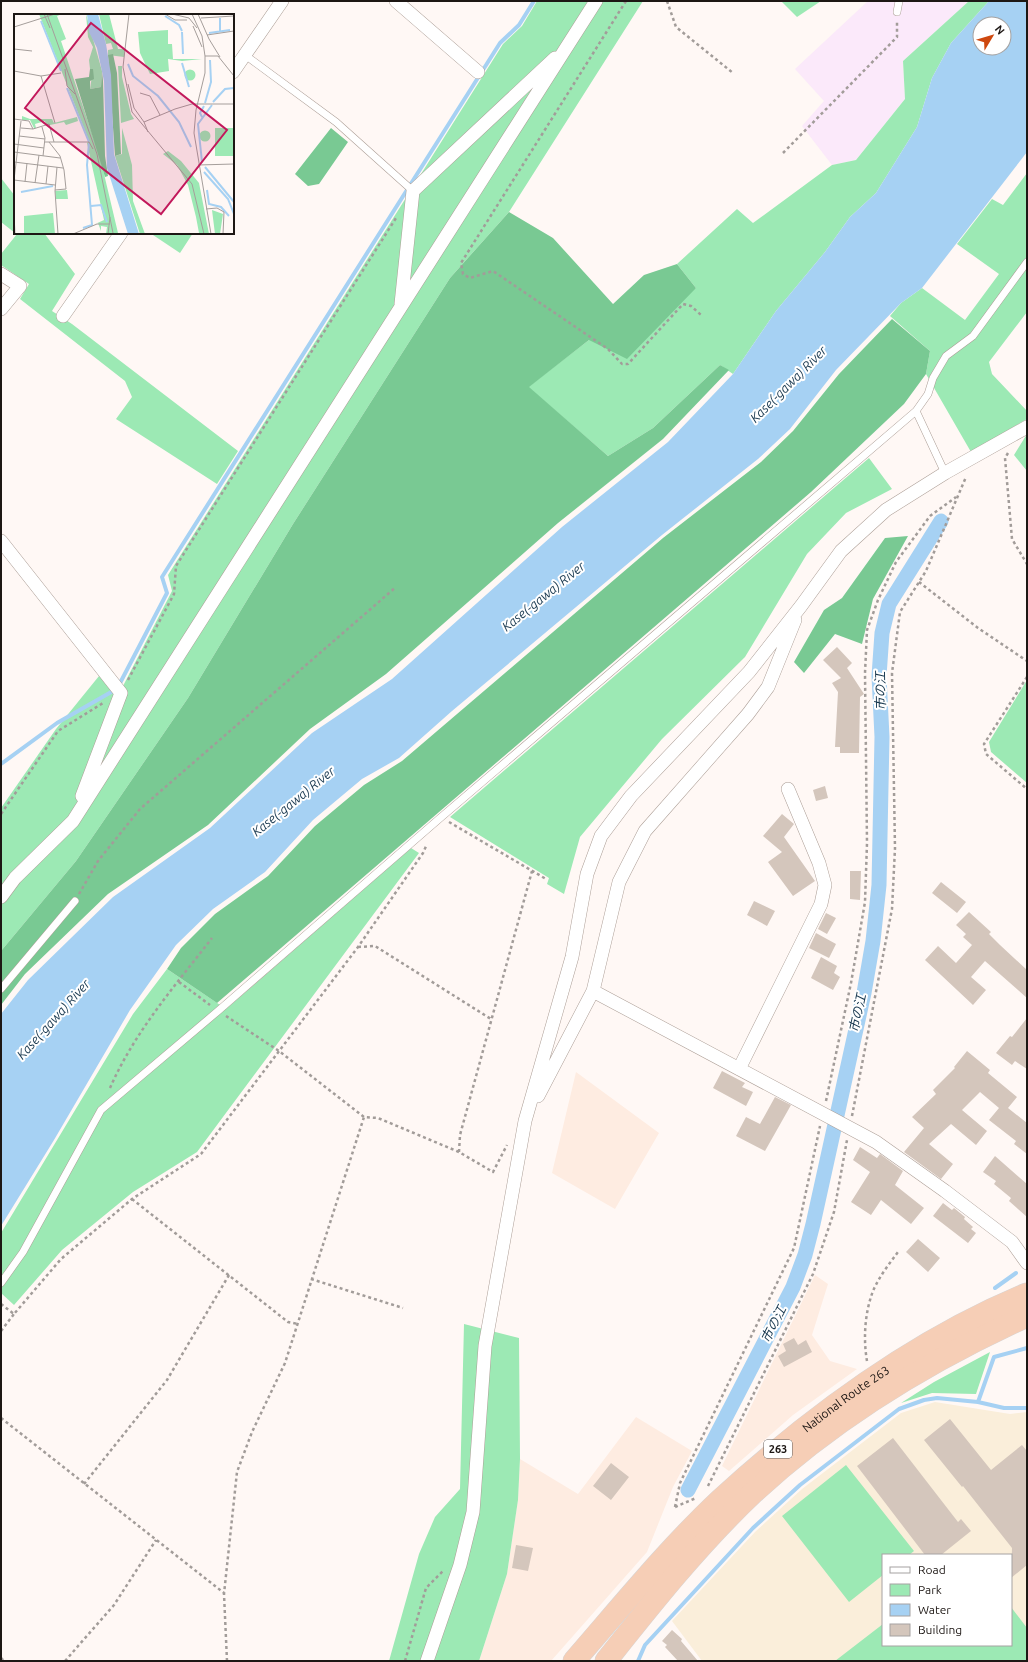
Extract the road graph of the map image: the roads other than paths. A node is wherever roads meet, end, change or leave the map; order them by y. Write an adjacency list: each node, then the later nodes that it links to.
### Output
1 (282, 1): 7 (street)
2 (396, 1): 9 (street)
3 (596, 1): 6 (street)
4 (899, 1): 5 (lane)
5 (897, 12)
6 (570, 43): 10 (street); 14 (street)
7 (245, 55): 8 (street); 10 (lane)
8 (234, 71)
9 (478, 72)
10 (410, 187): 14 (street)
11 (120, 234): 16 (street)
12 (1027, 262): 17 (lane)
13 (1, 274): 15 (street)
14 (401, 308): 23 (street)
15 (1, 310)
16 (63, 316)
17 (916, 411): 19 (lane); 31 (lane)
18 (1024, 429): 19 (street)
19 (946, 473): 21 (street)
20 (1, 541): 23 (street)
21 (802, 606): 27 (street); 29 (street)
22 (788, 789): 28 (street)
23 (73, 821): 24 (street)
24 (1, 898)
25 (75, 901): 26 (lane)
26 (1, 989)
27 (593, 992): 28 (street); 29 (street)
28 (739, 1068): 30 (street)
29 (525, 1121): 34 (street)
30 (1027, 1263)
31 (1, 1283)
32 (1027, 1294): 35 (highway, National Route 263 / 263)
33 (1027, 1316): 36 (highway, National Route 263 / 263)
34 (427, 1661)
35 (574, 1661)
36 (606, 1661)

